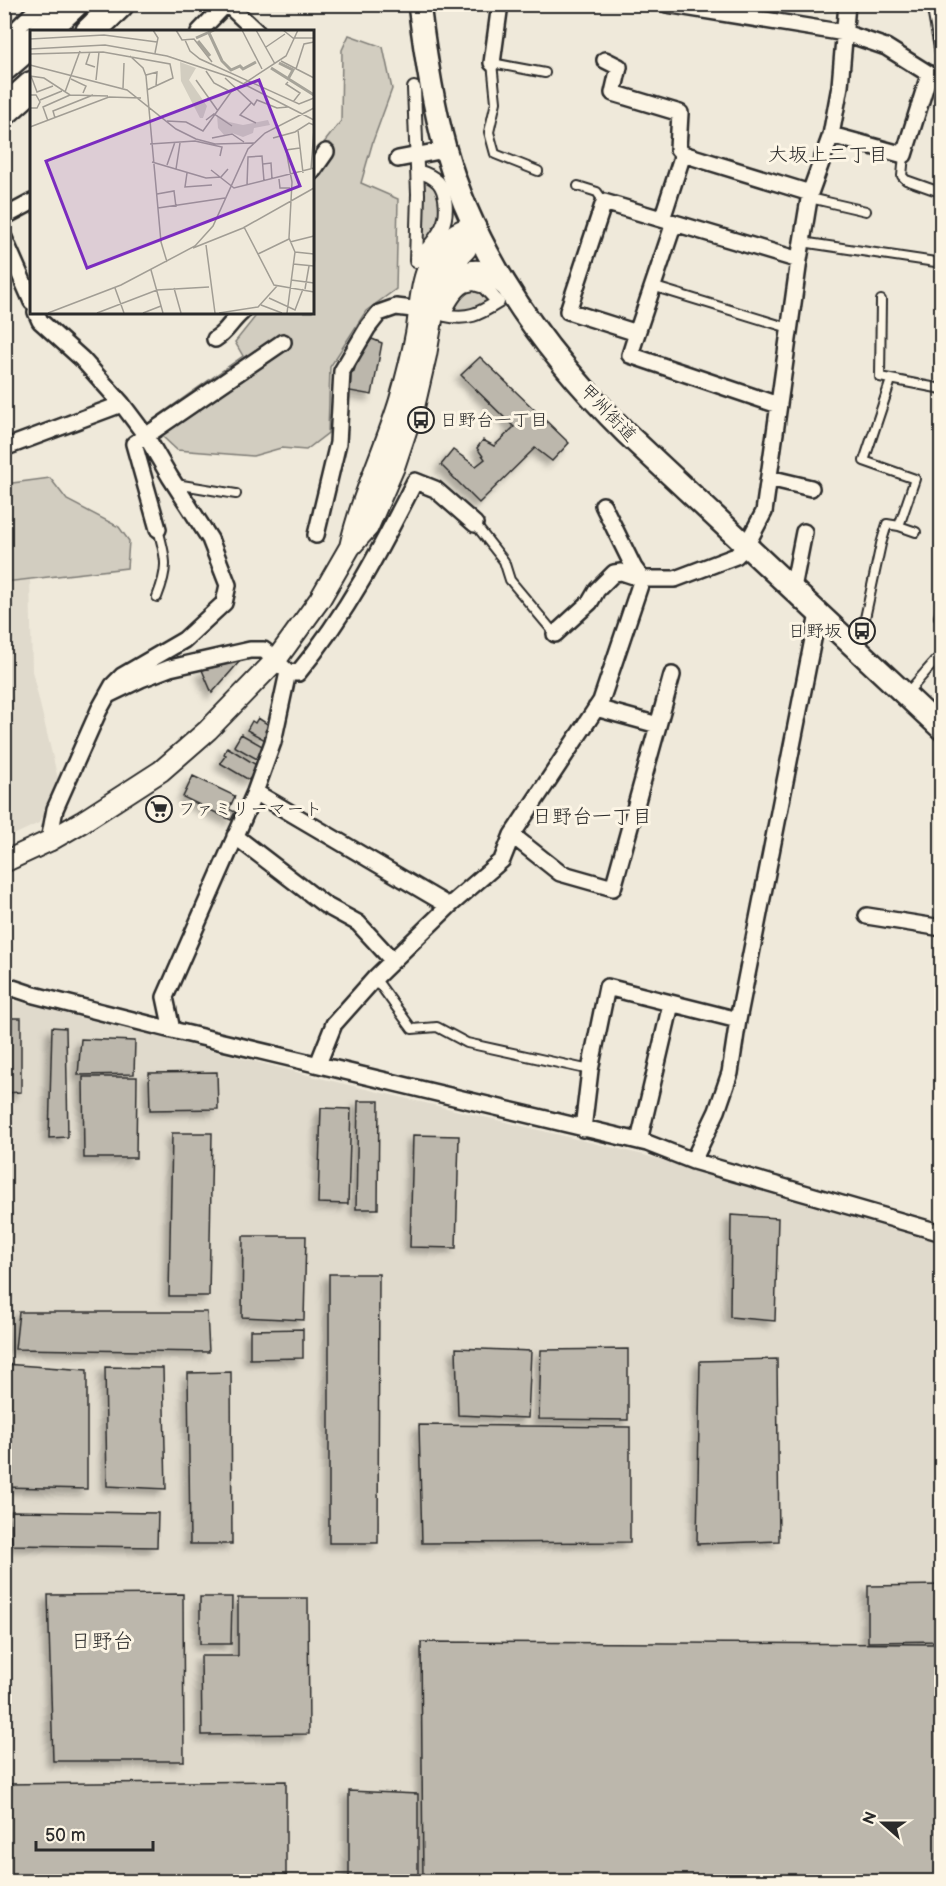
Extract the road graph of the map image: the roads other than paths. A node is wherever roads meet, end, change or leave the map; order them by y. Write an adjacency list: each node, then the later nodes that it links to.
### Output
1 (42, 4): 15 (street)
2 (73, 4): 10 (highway)
3 (119, 4): 11 (highway)
4 (226, 4): 12 (street); 13 (street)
5 (420, 4): 27 (main road, 甲州街道)
6 (500, 4): 18 (street)
7 (666, 4): 14 (street)
8 (847, 4): 14 (street)
9 (931, 4): 19 (lane)
10 (45, 30)
11 (92, 30)
12 (203, 30)
13 (255, 30)
14 (845, 33): 22 (street); 26 (street)
15 (4, 41)
16 (30, 44): 20 (highway)
17 (605, 60): 29 (street)
18 (492, 63): 21 (lane); 34 (lane)
19 (942, 65)
20 (4, 66)
21 (545, 73)
22 (935, 78): 30 (street)
23 (414, 87): 32 (street)
24 (30, 88): 25 (highway)
25 (4, 111)
26 (831, 135): 30 (street); 37 (street)
27 (445, 150): 32 (street); 43 (main road, 甲州街道)
28 (326, 152): 33 (street)
29 (683, 154): 37 (street); 42 (street)
30 (904, 155): 36 (lane)
31 (398, 159): 32 (street)
32 (416, 163): 32 (street)
33 (314, 169)
34 (538, 171)
35 (578, 186): 38 (lane)
36 (940, 192)
37 (810, 196): 40 (lane); 44 (street)
38 (604, 202): 42 (street); 56 (street)
39 (30, 203): 41 (street)
40 (866, 211)
41 (4, 216)
42 (668, 221): 46 (street); 48 (street)
43 (475, 227): 49 (main road, 甲州街道); 52 (street)
44 (802, 242): 46 (street); 47 (lane)
45 (6, 248): 50 (street)
46 (799, 260): 55 (street)
47 (942, 263)
48 (652, 286): 55 (lane); 56 (street)
49 (507, 287): 52 (street); 76 (main road, 甲州街道)
50 (30, 298)
51 (881, 300): 59 (lane)
52 (433, 312): 75 (street); 86 (street)
53 (37, 314): 61 (street)
54 (240, 314): 57 (street)
55 (789, 328): 62 (street)
56 (637, 333): 62 (street)
57 (215, 339)
58 (283, 342): 63 (street)
59 (891, 380): 60 (lane); 71 (lane)
60 (942, 389)
61 (122, 404): 63 (street); 64 (street)
62 (778, 405): 65 (street)
63 (146, 436): 66 (street); 72 (street)
64 (4, 448)
65 (769, 478): 67 (street); 76 (street)
66 (174, 484): 68 (lane); 89 (street)
67 (811, 488)
68 (236, 494)
69 (603, 505): 77 (street)
70 (475, 524): 83 (lane); 86 (street)
71 (898, 526): 74 (lane); 84 (lane)
72 (158, 529): 79 (lane)
73 (804, 532): 78 (street)
74 (916, 532)
75 (316, 535)
76 (746, 546): 77 (street); 78 (main road, 甲州街道)
77 (642, 579): 83 (street); 90 (street)
78 (793, 588): 81 (main road, 甲州街道)
79 (157, 597)
80 (942, 605): 82 (lane)
81 (818, 614): 84 (main road, 甲州街道); 105 (street)
82 (939, 617)
83 (555, 634)
84 (858, 651): 88 (main road, 甲州街道)
85 (942, 661): 88 (lane)
86 (282, 666): 89 (street); 93 (street); 96 (street)
87 (672, 675): 91 (street)
88 (906, 694): 92 (main road, 甲州街道)
89 (105, 696): 96 (street)
90 (596, 708): 91 (street); 94 (street)
91 (658, 725): 94 (street)
92 (942, 729)
93 (255, 792): 95 (street); 98 (street)
94 (512, 835): 98 (street)
95 (235, 836): 101 (street); 106 (street)
96 (49, 841): 97 (street)
97 (4, 862)
98 (449, 906): 101 (street)
99 (867, 916): 100 (street)
100 (942, 928)
101 (393, 961): 102 (street)
102 (375, 978): 107 (street); 108 (lane)
103 (4, 985): 106 (street)
104 (671, 1004): 105 (street); 108 (street); 110 (street)
105 (738, 1020): 111 (street)
106 (172, 1030): 107 (street)
107 (318, 1064): 109 (street)
108 (590, 1070): 109 (street)
109 (583, 1129): 110 (street)
110 (639, 1142): 111 (street)
111 (693, 1161): 112 (street)
112 (942, 1233)

